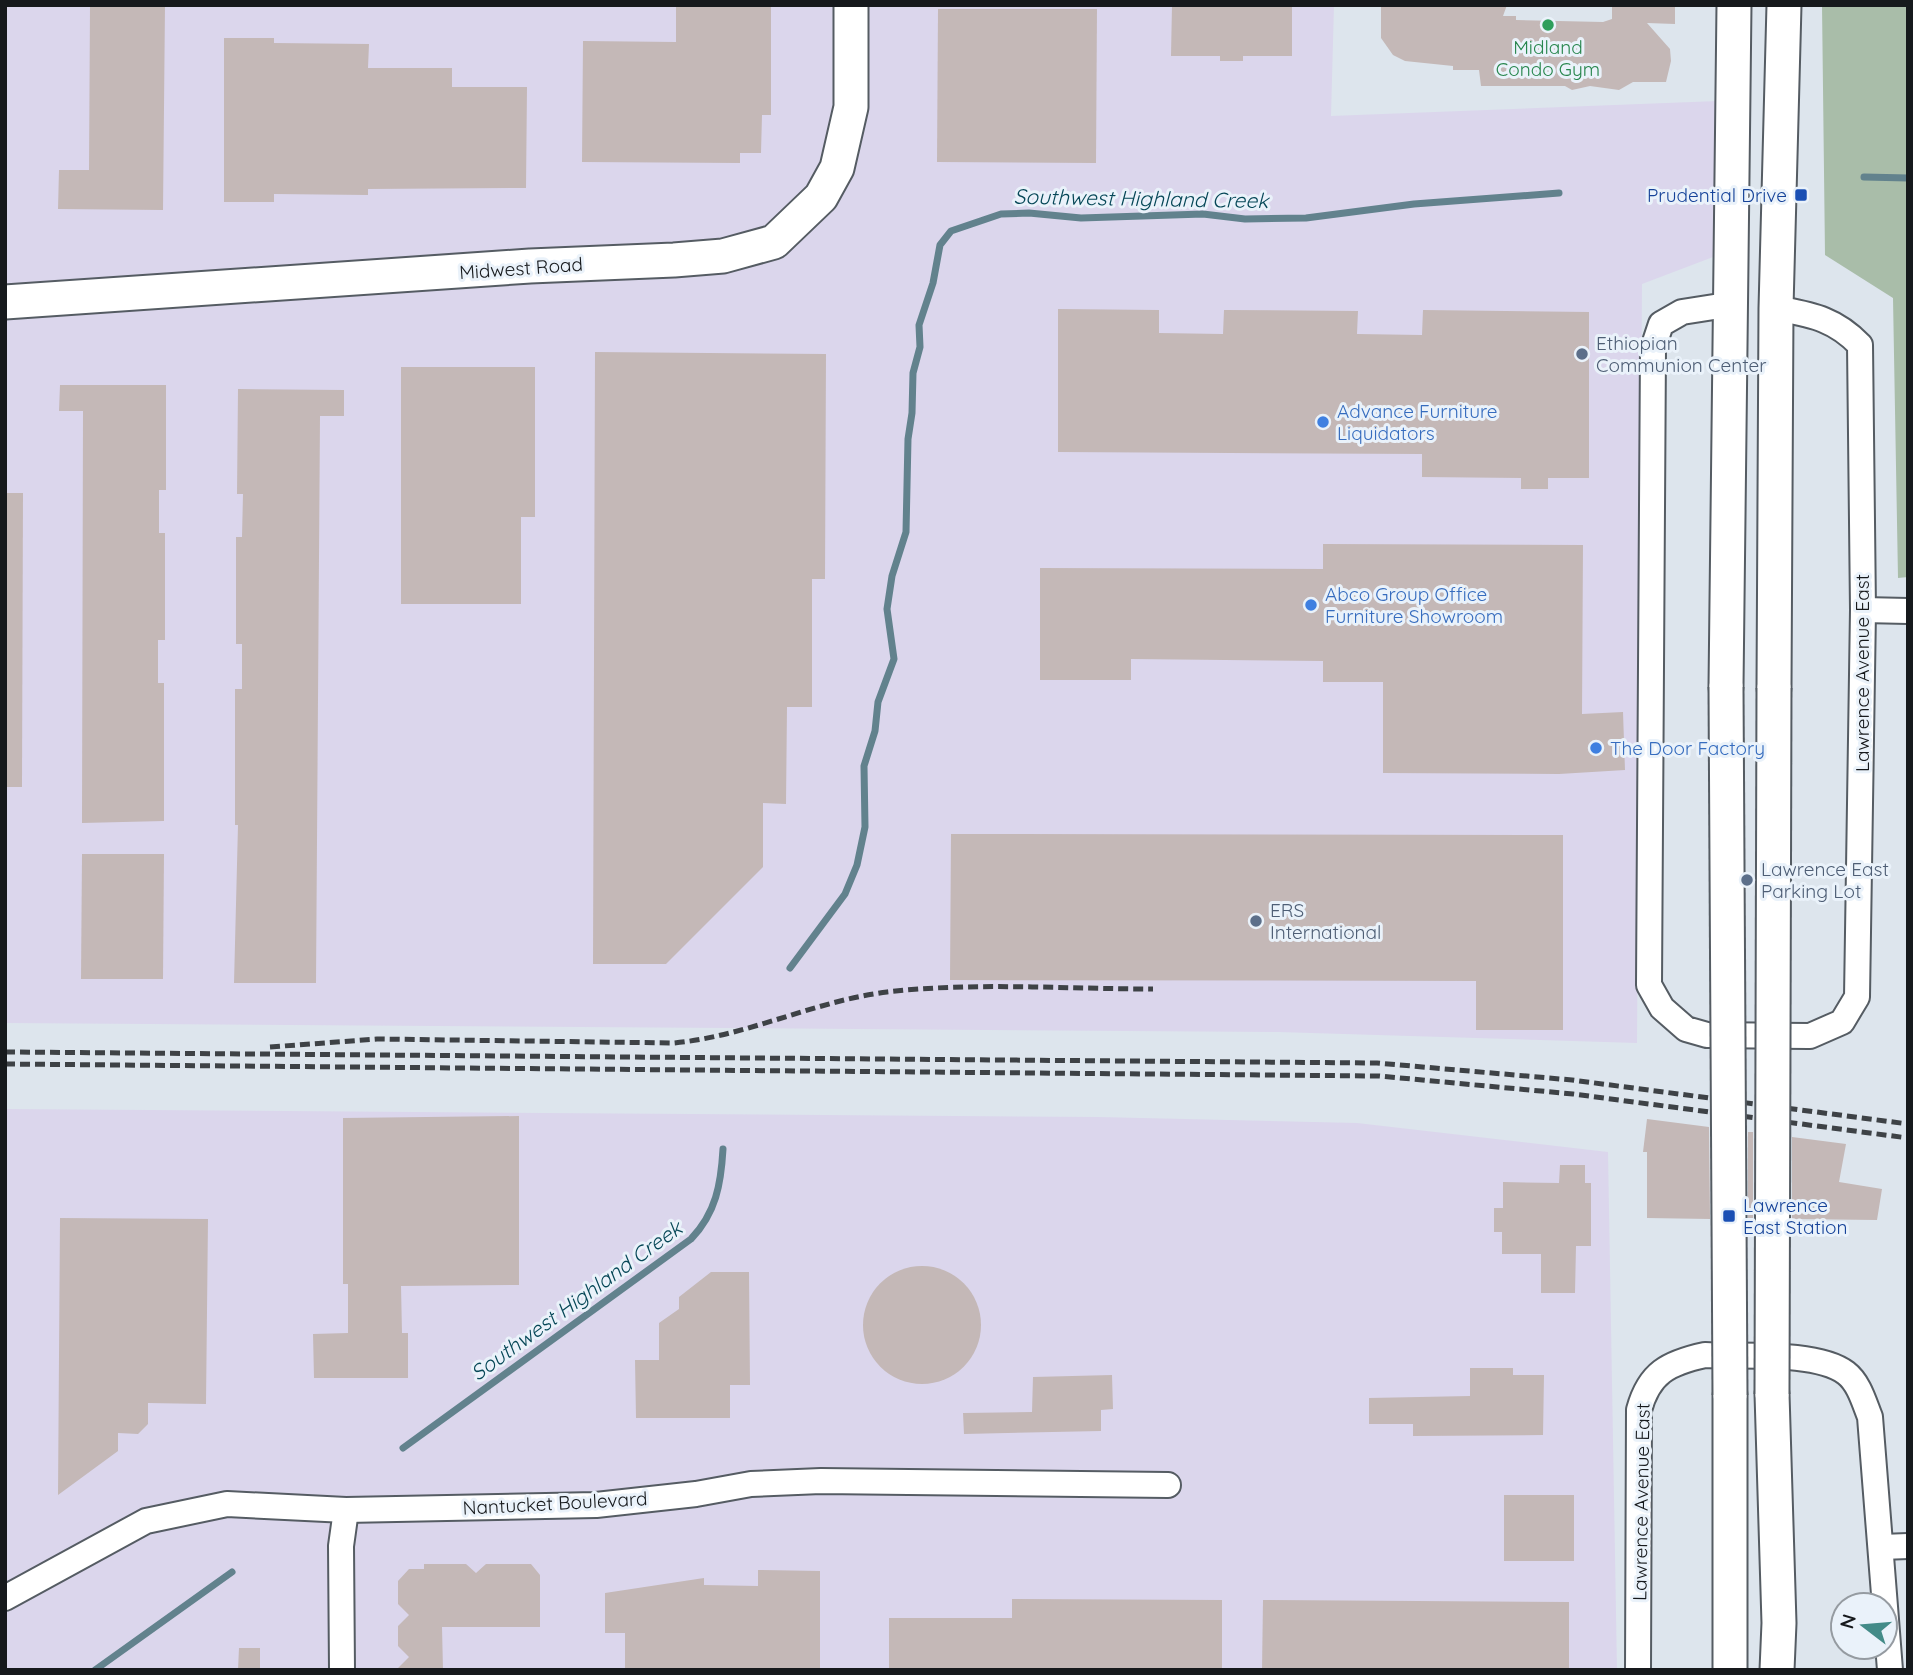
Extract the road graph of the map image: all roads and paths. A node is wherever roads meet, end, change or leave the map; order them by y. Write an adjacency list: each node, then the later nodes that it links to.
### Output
1 (851, 5): 4 (main road, Midwest Road)
2 (1734, 5): 5 (main road)
3 (1784, 5): 6 (main road)
4 (5, 302)
5 (1733, 304): 7 (street, Lawrence Avenue East); 16 (main road, bridge)
6 (1776, 308): 7 (street, Lawrence Avenue East); 17 (main road, bridge)
7 (1863, 610): 8 (street)
8 (1908, 611)
9 (1168, 1485): 10 (street, Nantucket Boulevard)
10 (346, 1510): 13 (street, Nantucket Boulevard); 14 (street)
11 (1908, 1546): 12 (street)
12 (1882, 1547): 15 (street, Lawrence Avenue East); 18 (street, Lawrence Avenue East)
13 (5, 1598)
14 (342, 1670)
15 (1638, 1670)
16 (1730, 1670)
17 (1777, 1670)
18 (1890, 1670)

